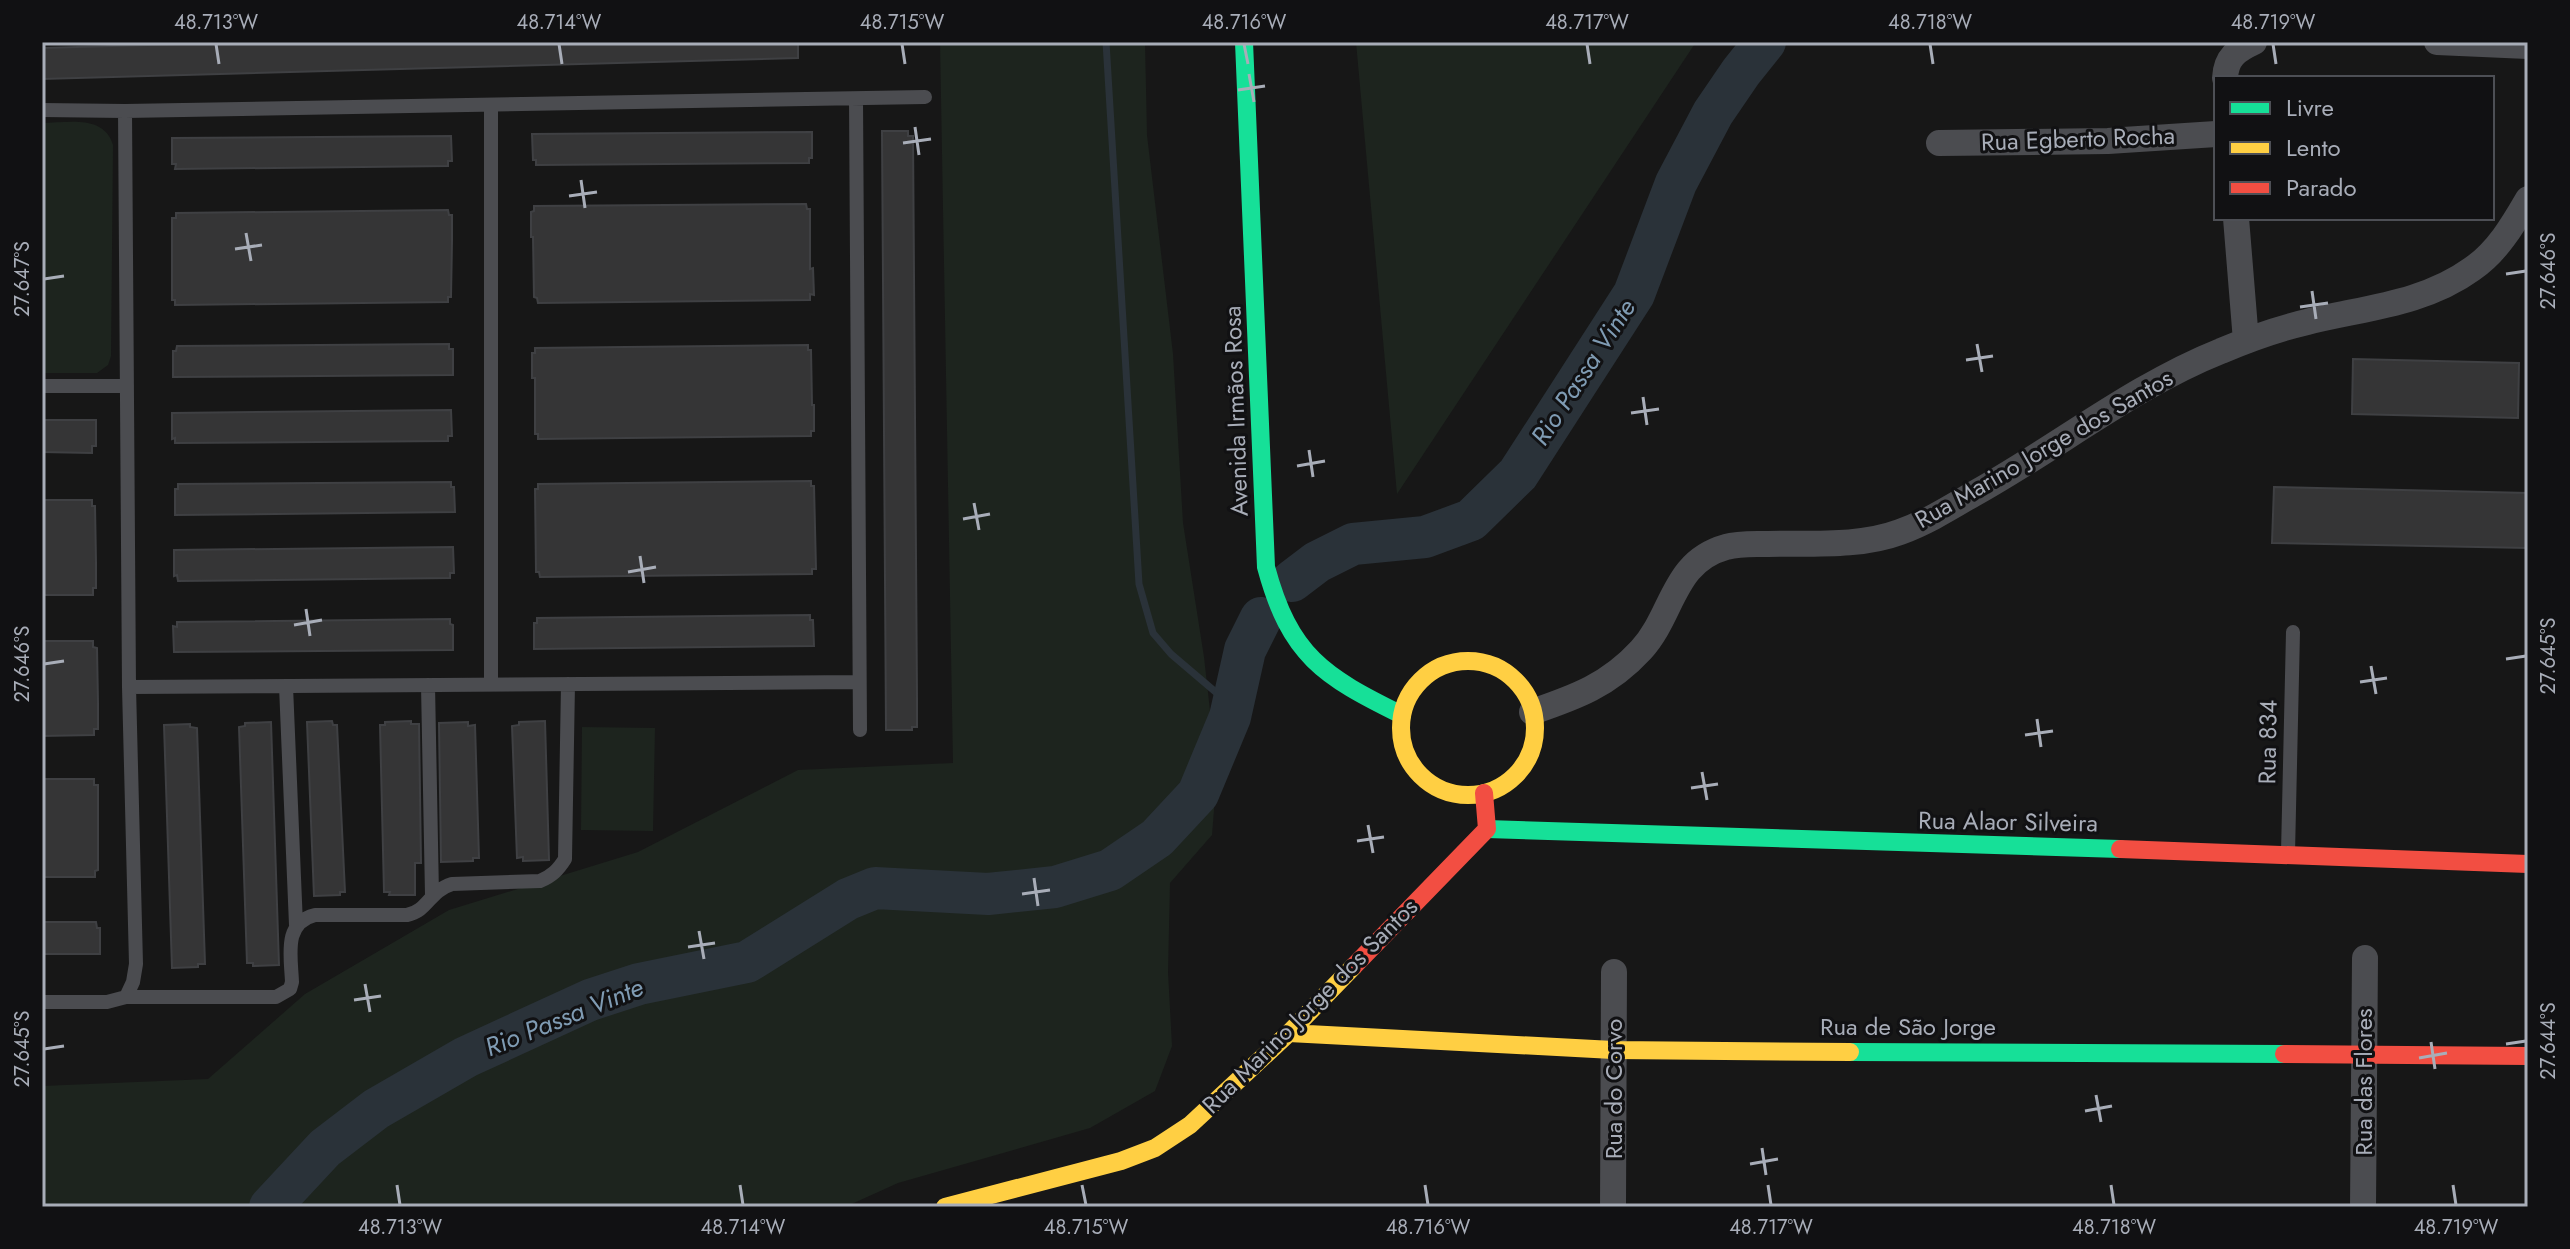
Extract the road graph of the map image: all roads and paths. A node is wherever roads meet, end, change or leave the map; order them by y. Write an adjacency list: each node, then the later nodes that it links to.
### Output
1 (1244, 42): 26 (street, Avenida Irmãos Rosa)
2 (2254, 42): 5 (street)
3 (2437, 42): 4 (street)
4 (2528, 46)
5 (2224, 59)
6 (925, 97): 7 (lane)
7 (856, 99): 8 (lane); 19 (lane)
8 (491, 105): 10 (lane); 20 (lane)
9 (42, 110): 10 (lane)
10 (125, 111): 17 (lane)
11 (2214, 134): 12 (street, Rua Egberto Rocha)
12 (1939, 143)
13 (2528, 199): 15 (street, Rua Marino Jorge dos Santos)
14 (2236, 220): 15 (street)
15 (2246, 341): 25 (street, Rua Marino Jorge dos Santos)
16 (42, 386): 17 (lane)
17 (127, 386): 24 (lane)
18 (2293, 632): 30 (lane, Rua 834)
19 (859, 682): 21 (lane); 27 (lane)
20 (491, 684): 21 (lane); 22 (lane)
21 (568, 684): 32 (lane)
22 (428, 685): 23 (lane); 32 (lane)
23 (286, 686): 24 (lane); 33 (lane)
24 (129, 687): 36 (lane)
25 (1532, 712): 26 (street); 28 (street)
26 (1402, 715): 28 (street)
27 (860, 730)
28 (1484, 793): 29 (street)
29 (1487, 829): 30 (street, Rua Alaor Silveira); 38 (street, Rua Marino Jorge dos Santos)
30 (2288, 853): 31 (street, Rua Alaor Silveira)
31 (2528, 864)
32 (432, 895): 33 (lane)
33 (296, 925): 36 (lane)
34 (2365, 958): 40 (street, Rua das Flores)
35 (1614, 972): 39 (street, Rua do Corvo)
36 (126, 997): 37 (lane)
37 (42, 1002)
38 (1289, 1033): 39 (street, Rua de São Jorge); 42 (street, Rua Marino Jorge dos Santos)
39 (1613, 1050): 40 (street, Rua de São Jorge); 43 (street, Rua do Corvo)
40 (2364, 1054): 41 (street, Rua de São Jorge); 44 (street, Rua das Flores)
41 (2528, 1056)
42 (945, 1207)
43 (1613, 1207)
44 (2363, 1207)

